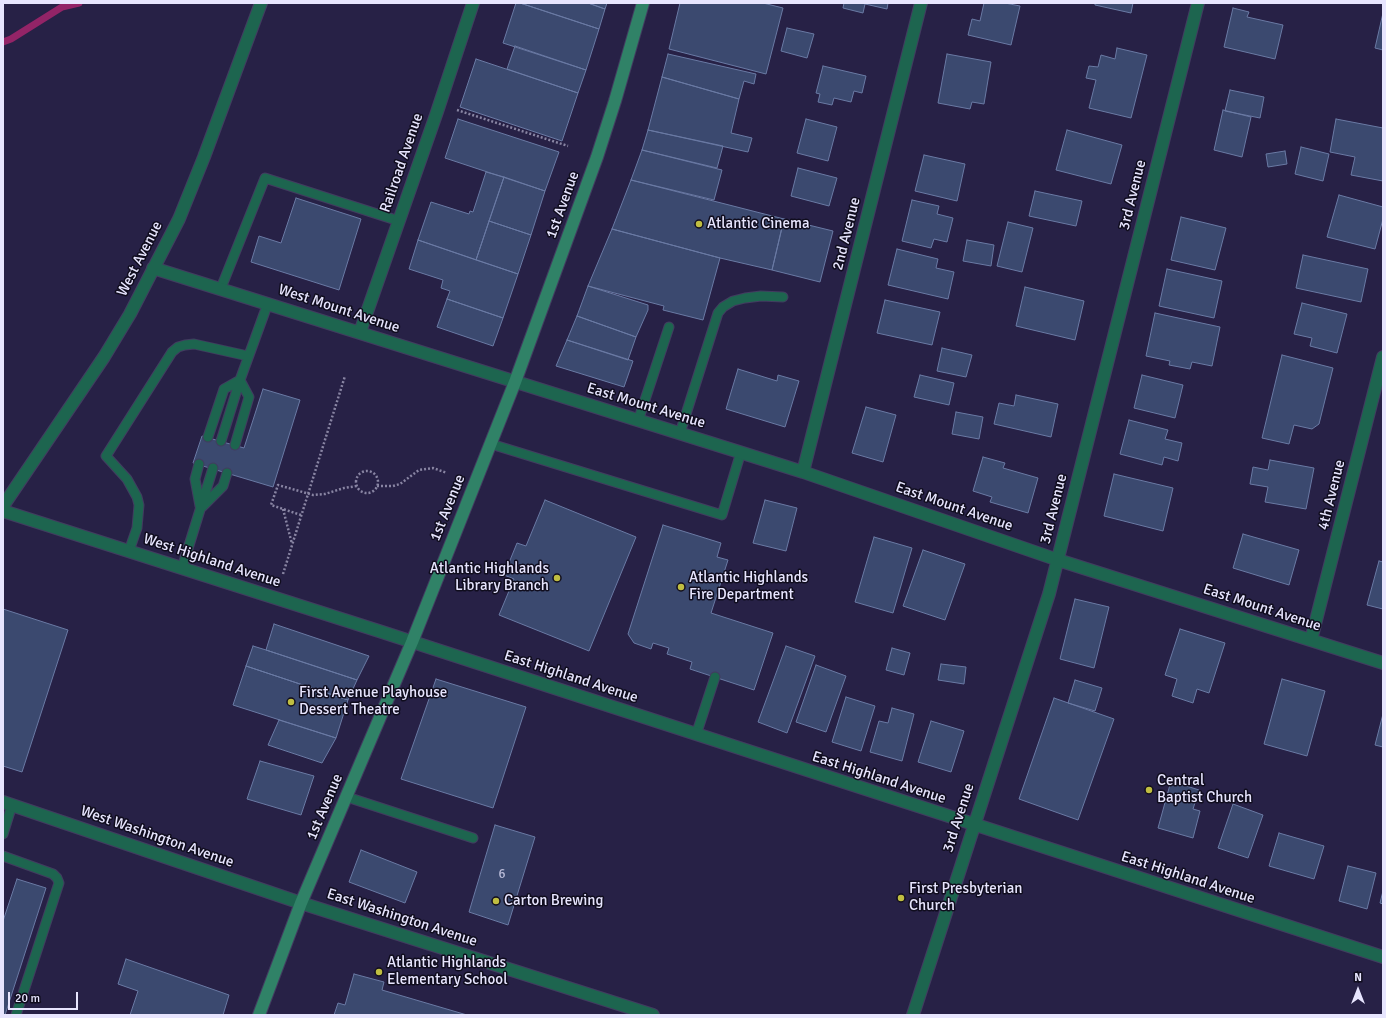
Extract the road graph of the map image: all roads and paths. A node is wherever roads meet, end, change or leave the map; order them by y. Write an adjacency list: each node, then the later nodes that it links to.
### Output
1 (261, 3): 9 (street, West Avenue)
2 (473, 3): 8 (street, Railroad Avenue)
3 (643, 3): 19 (street, 1st Avenue)
4 (921, 3): 29 (street, 2nd Avenue)
5 (1198, 3): 42 (street, 3rd Avenue)
6 (455, 109): 7 (path)
7 (568, 146)
8 (399, 221): 10 (lane); 14 (street, Railroad Avenue)
9 (153, 268): 10 (street, West Mount Avenue); 35 (street, West Avenue)
10 (221, 288): 12 (street, West Mount Avenue)
11 (783, 297): 21 (lane)
12 (268, 303): 14 (street, West Mount Avenue); 15 (lane)
13 (669, 327): 20 (lane)
14 (360, 332): 19 (street, West Mount Avenue)
15 (248, 356): 18 (lane); 41 (lane)
16 (1383, 357): 45 (street, 4th Avenue)
17 (345, 376): 34 (path)
18 (240, 380): 22 (lane); 23 (lane); 25 (lane)
19 (515, 382): 20 (street, East Mount Avenue); 24 (street, 1st Avenue)
20 (638, 420): 21 (street, East Mount Avenue)
21 (680, 433): 26 (street, East Mount Avenue)
22 (208, 437)
23 (221, 441)
24 (491, 444): 26 (lane); 46 (street, 1st Avenue)
25 (235, 446)
26 (741, 452): 29 (street, East Mount Avenue)
27 (199, 464): 36 (lane)
28 (213, 468): 36 (lane)
29 (803, 472): 42 (street, East Mount Avenue)
30 (227, 473): 36 (lane)
31 (447, 473): 33 (path)
32 (357, 486): 33 (path); 33 (path); 34 (path)
33 (377, 486)
34 (308, 493): 37 (path); 39 (path)
35 (3, 506)
36 (201, 508): 43 (lane)
37 (282, 509): 39 (path); 40 (path)
38 (3, 511): 41 (street, West Highland Avenue)
39 (301, 515): 40 (path)
40 (292, 544): 44 (path)
41 (129, 552): 43 (street, West Highland Avenue)
42 (1058, 560): 45 (street, East Mount Avenue); 52 (street, 3rd Avenue)
43 (182, 568): 46 (street, West Highland Avenue)
44 (283, 574)
45 (1311, 640): 47 (street, East Mount Avenue)
46 (412, 642): 49 (street, East Highland Avenue); 50 (street, 1st Avenue)
47 (1383, 663)
48 (715, 677): 49 (lane)
49 (696, 735): 52 (street, East Highland Avenue)
50 (347, 797): 54 (lane); 56 (street, 1st Avenue)
51 (8, 804): 53 (lane); 56 (street, West Washington Avenue)
52 (974, 825): 57 (street, East Highland Avenue); 61 (street, 3rd Avenue)
53 (3, 834)
54 (473, 838)
55 (3, 856): 58 (lane)
56 (301, 903): 59 (street, 1st Avenue); 60 (street, East Washington Avenue)
57 (1383, 958)
58 (16, 1015)
59 (259, 1015)
60 (653, 1015)
61 (913, 1015)

